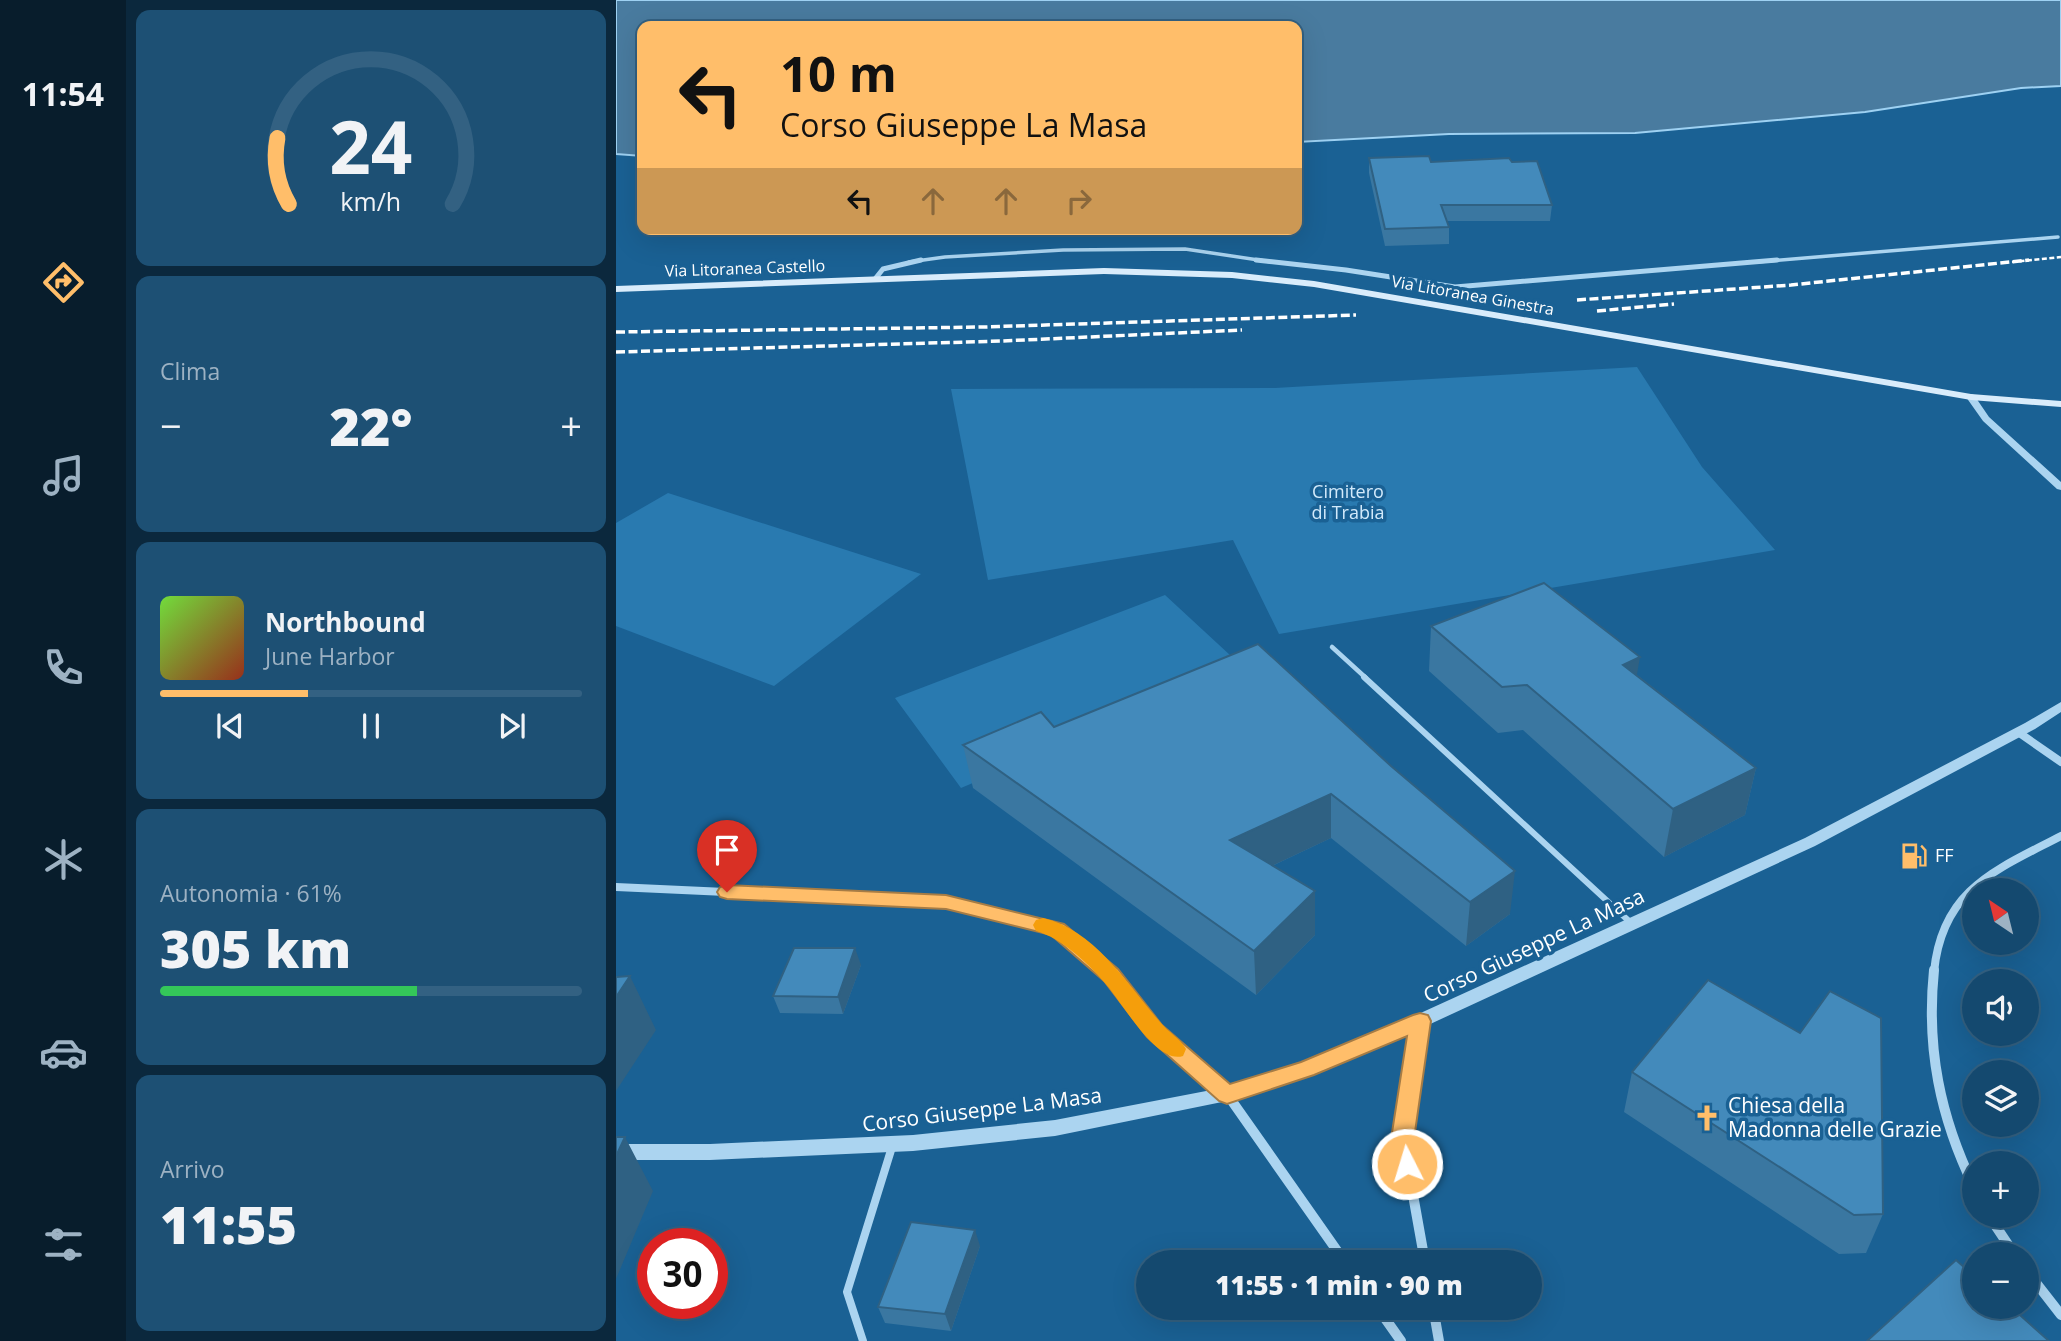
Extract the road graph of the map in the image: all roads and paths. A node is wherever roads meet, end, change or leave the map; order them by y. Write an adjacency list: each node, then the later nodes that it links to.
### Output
1 (2058, 237): 2 (street)
2 (875, 279): 3 (main road, Via Litoranea Castello); 4 (main road, Via Litoranea Ginestra)
3 (616, 289)
4 (1971, 397): 5 (main road, Via Litoranea Ginestra); 6 (street)
5 (2061, 404)
6 (2061, 487)
7 (1332, 647): 13 (lane)
8 (2061, 706): 9 (street, Corso Giuseppe La Masa)
9 (2018, 732): 10 (street); 13 (street, Corso Giuseppe La Masa)
10 (2061, 762)
11 (2061, 836): 18 (street)
12 (616, 887): 15 (street)
13 (1632, 924): 14 (street, Corso Giuseppe La Masa)
14 (1420, 1021): 15 (street, Corso Giuseppe La Masa); 20 (street)
15 (1227, 1094): 16 (street, Corso Giuseppe La Masa); 19 (street)
16 (893, 1144): 17 (street, Corso Giuseppe La Masa); 25 (lane)
17 (616, 1152)
18 (1962, 1163)
19 (1337, 1250)
20 (1423, 1250)
21 (2039, 1287): 22 (street)
22 (2061, 1315)
23 (1386, 1320): 26 (street)
24 (1435, 1320): 27 (street)
25 (863, 1341)
26 (1401, 1341)
27 (1439, 1341)

